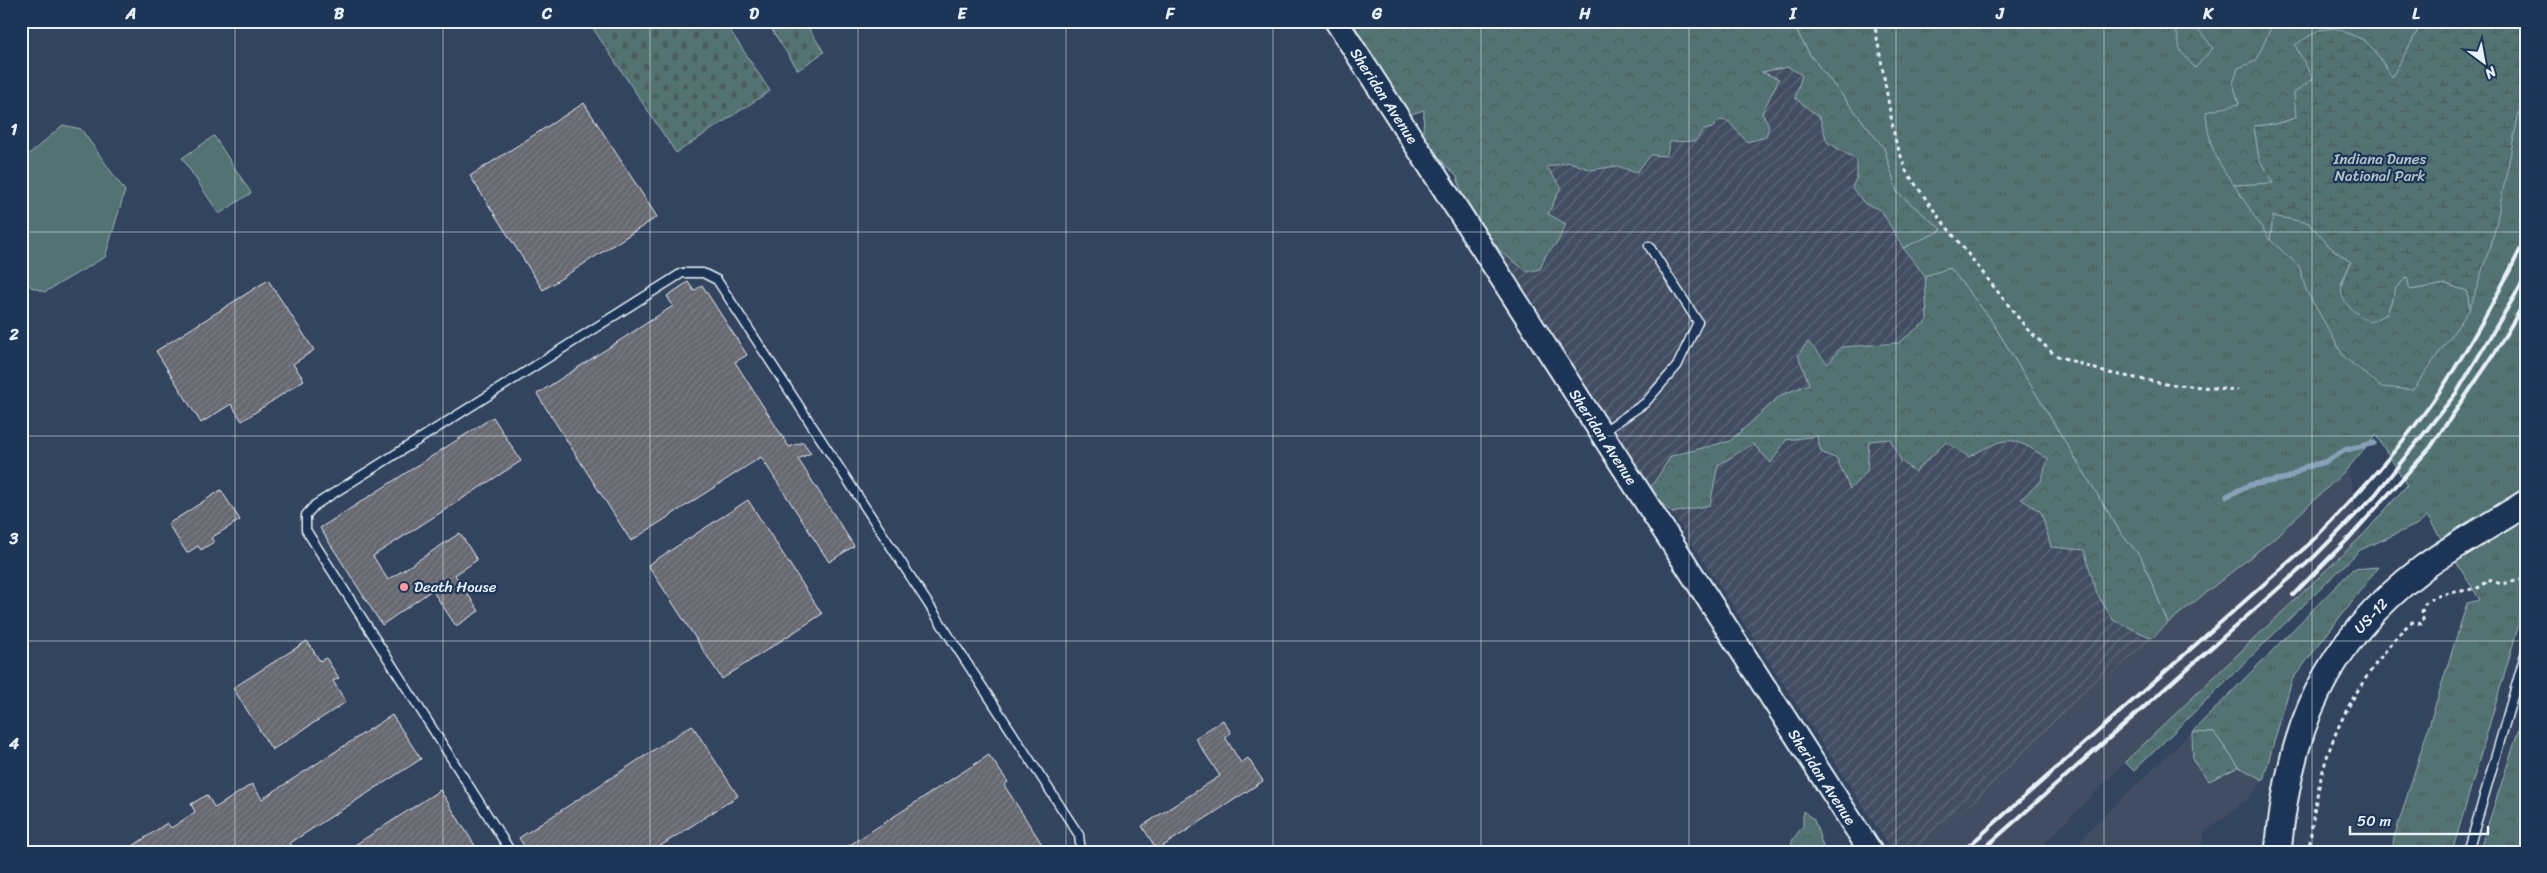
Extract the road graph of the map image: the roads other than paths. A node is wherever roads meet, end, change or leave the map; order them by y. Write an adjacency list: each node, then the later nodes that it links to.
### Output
1 (1336, 21): 3 (street, Sheridan Avenue)
2 (1648, 246): 3 (lane)
3 (1601, 433): 8 (street, Sheridan Avenue)
4 (2526, 503): 9 (main road, US-12)
5 (2526, 651): 10 (lane)
6 (511, 852): 7 (lane)
7 (1081, 852)
8 (1870, 852)
9 (2278, 852)
10 (2468, 852)

